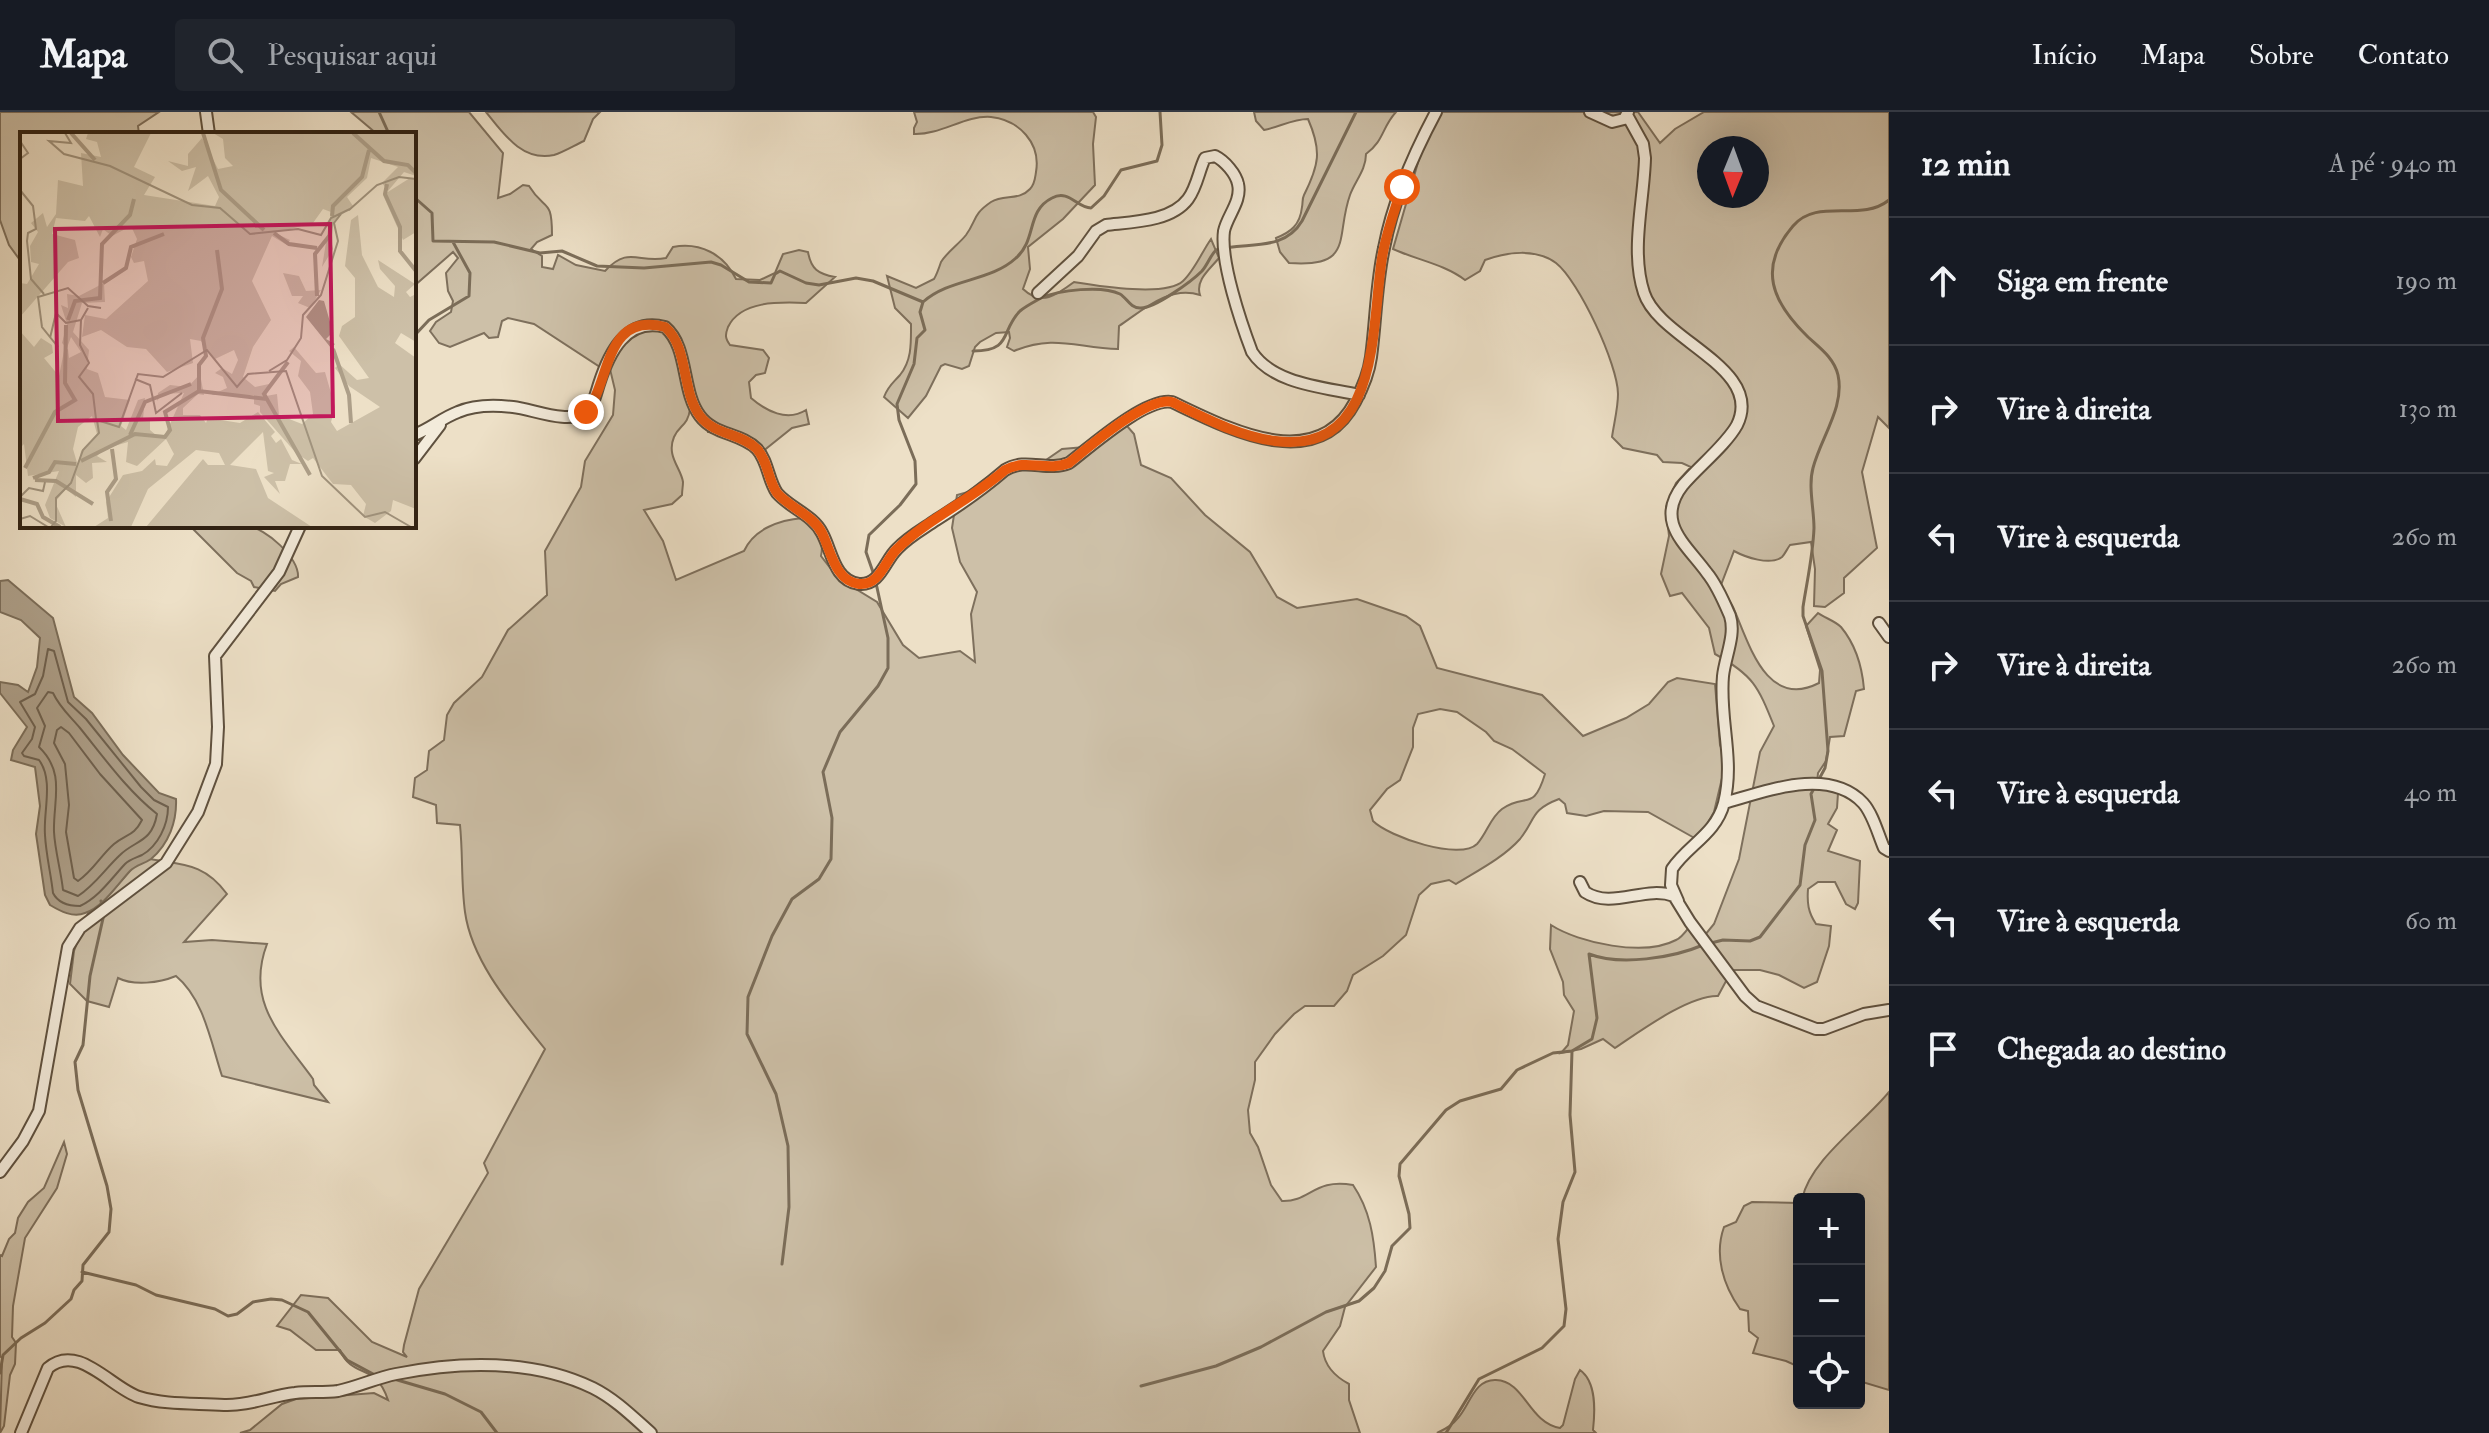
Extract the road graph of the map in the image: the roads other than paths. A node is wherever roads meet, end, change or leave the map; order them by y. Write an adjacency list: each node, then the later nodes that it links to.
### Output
1 (206, 112): 5 (street)
2 (1436, 112): 7 (street)
3 (1590, 112): 4 (street)
4 (1628, 113): 14 (street)
5 (209, 132)
6 (1038, 293): 7 (street)
7 (1359, 395): 8 (street)
8 (443, 420): 9 (street); 10 (street)
9 (416, 434)
10 (416, 456)
11 (299, 528): 19 (street)
12 (1879, 623): 13 (street)
13 (1889, 637)
14 (1724, 803): 15 (street); 17 (street)
15 (1889, 851)
16 (1580, 882): 17 (street)
17 (1678, 901): 18 (street)
18 (1889, 1010)
19 (0, 1172)
20 (21, 1433): 21 (street)
21 (651, 1433)

